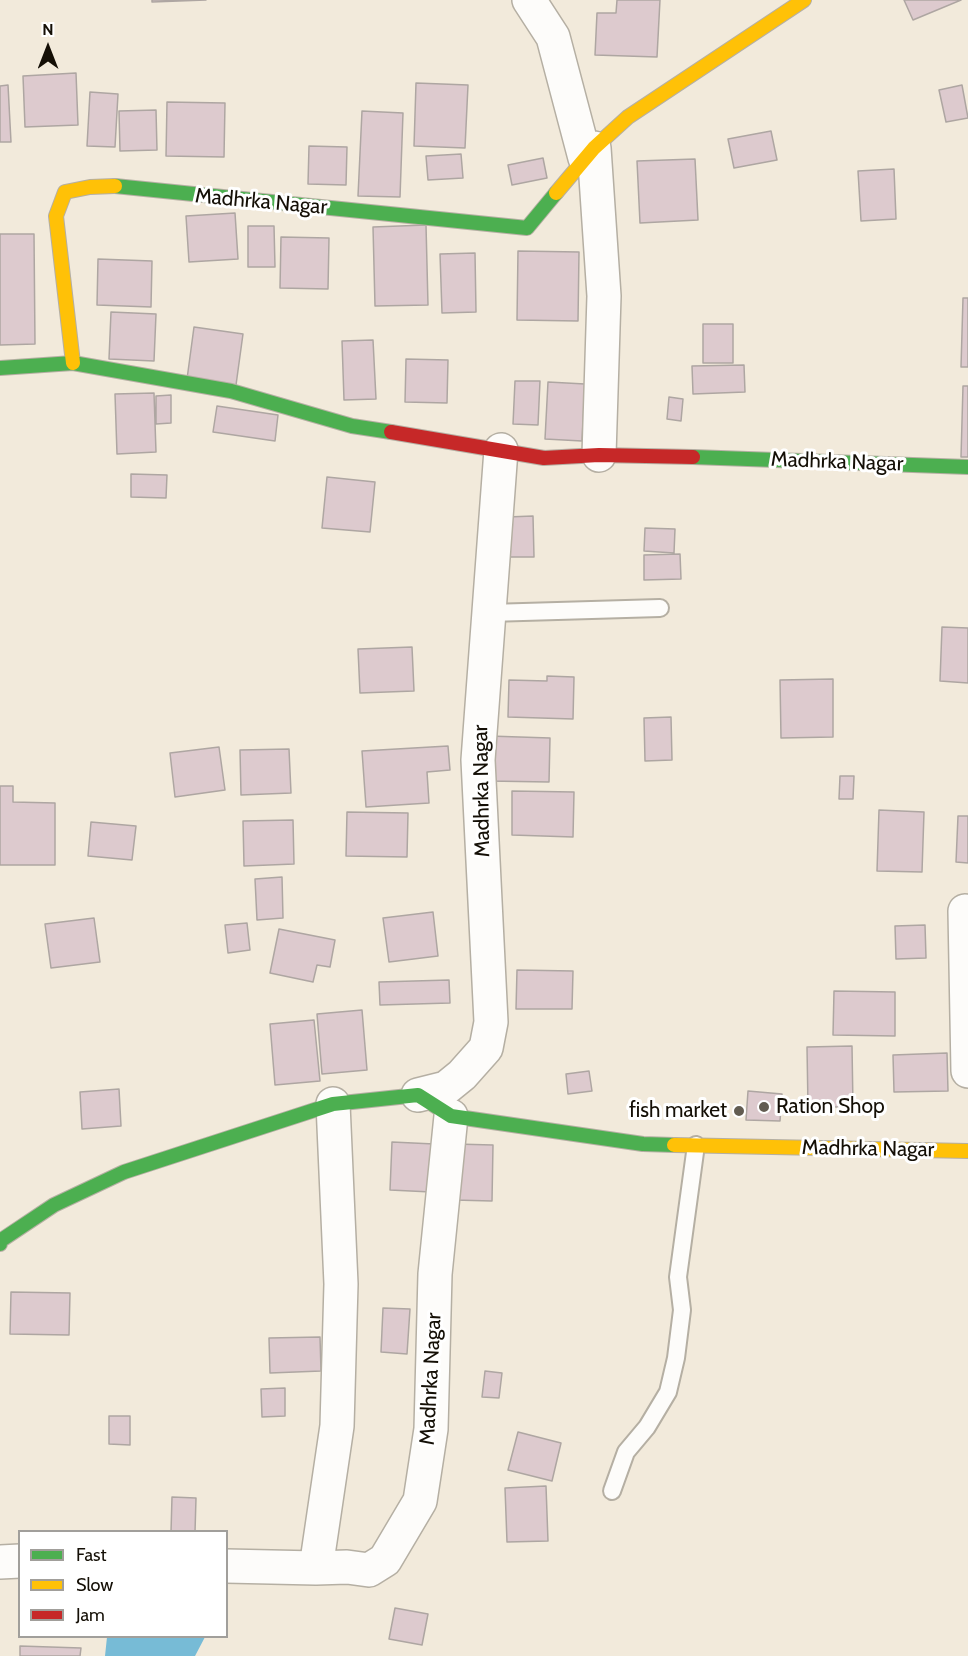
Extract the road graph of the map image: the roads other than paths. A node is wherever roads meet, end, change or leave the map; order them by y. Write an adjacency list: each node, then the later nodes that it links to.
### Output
1 (529, 0): 3 (street)
2 (804, 0): 3 (street, Madhrka Nagar)
3 (589, 153): 4 (street, Madhrka Nagar); 7 (street)
4 (73, 363): 5 (street, Madhrka Nagar); 6 (street, Madhrka Nagar)
5 (0, 368)
6 (501, 450): 7 (street, Madhrka Nagar); 10 (street, Madhrka Nagar)
7 (599, 455): 8 (street, Madhrka Nagar)
8 (968, 467)
9 (660, 608): 10 (lane)
10 (489, 613): 13 (street, Madhrka Nagar)
11 (965, 911): 12 (street)
12 (968, 1071)
13 (418, 1095): 14 (street, Madhrka Nagar); 15 (street, Madhrka Nagar)
14 (333, 1104): 18 (street, Madhrka Nagar); 23 (street)
15 (451, 1116): 16 (street, Madhrka Nagar); 23 (street, Madhrka Nagar)
16 (696, 1145): 17 (street, Madhrka Nagar); 19 (lane)
17 (968, 1151)
18 (0, 1242)
19 (612, 1491)
20 (18, 1561): 21 (street)
21 (0, 1562)
22 (228, 1566): 23 (street, Madhrka Nagar)
23 (316, 1569)

